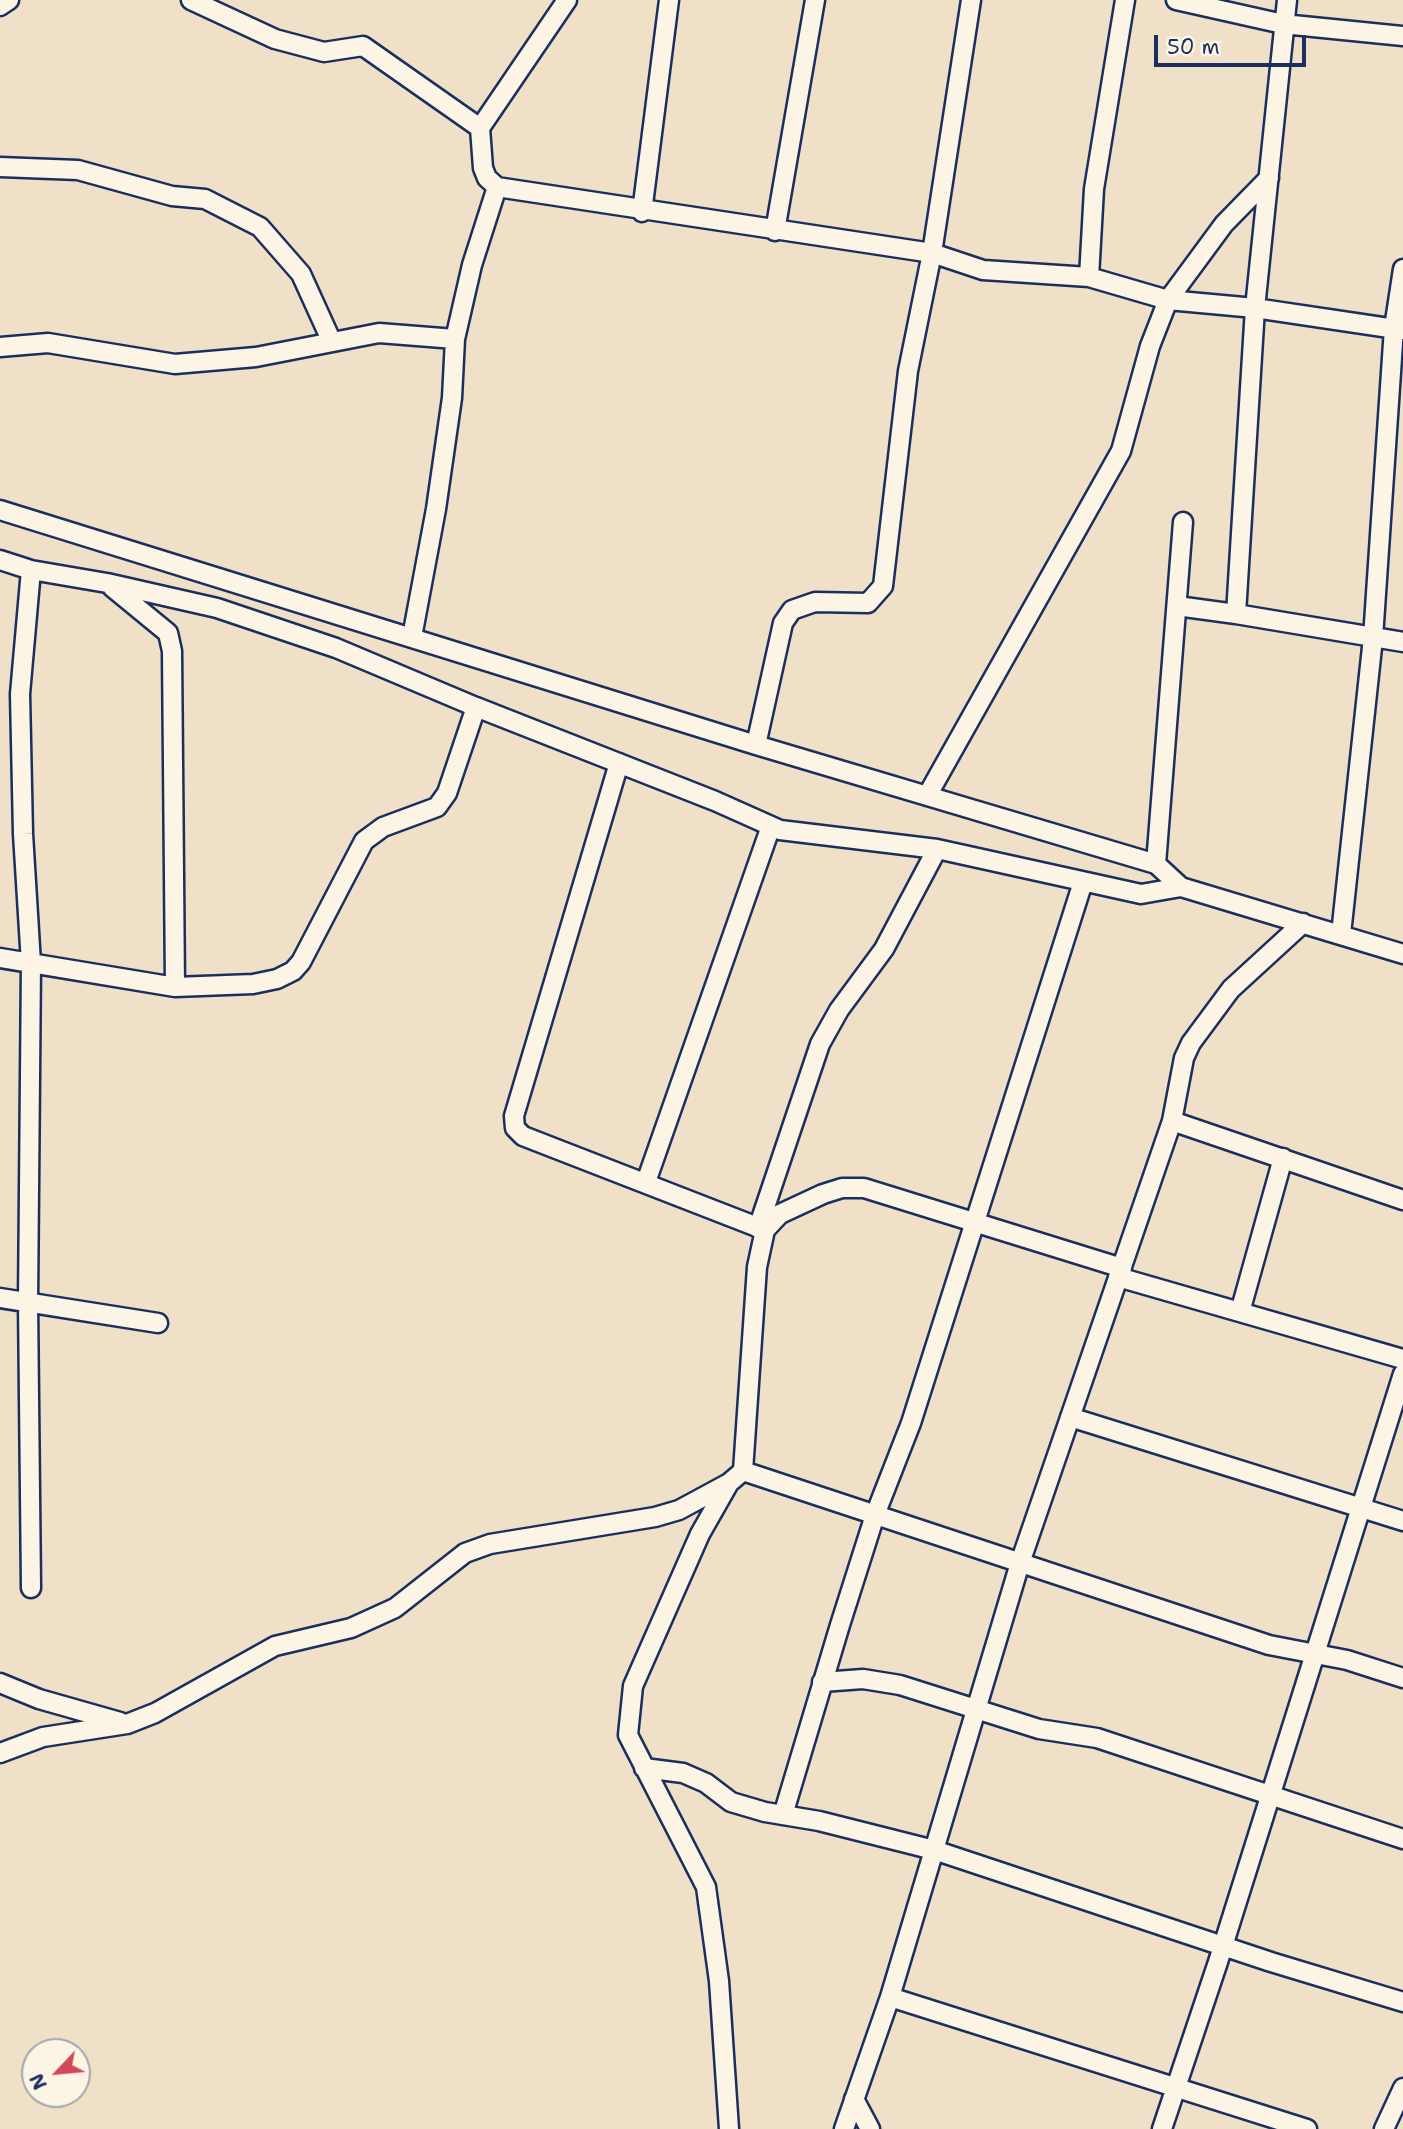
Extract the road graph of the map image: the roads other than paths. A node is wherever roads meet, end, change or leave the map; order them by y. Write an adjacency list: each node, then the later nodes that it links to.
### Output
1 (9, 0): 10 (street)
2 (191, 0): 13 (street)
3 (567, 0): 13 (street)
4 (669, 0): 17 (street)
5 (815, 0): 18 (street)
6 (971, 0): 19 (street)
7 (1125, 0): 21 (street)
8 (1176, 0): 11 (street)
9 (1287, 0): 11 (street)
10 (0, 6)
11 (1283, 24): 12 (street); 15 (street)
12 (1403, 36)
13 (480, 128): 16 (street)
14 (0, 167): 26 (street)
15 (1269, 177): 22 (street); 23 (street)
16 (497, 187): 17 (street); 25 (street)
17 (642, 212): 18 (street)
18 (775, 231): 19 (street)
19 (932, 253): 21 (street); 39 (street)
20 (1403, 269): 24 (street)
21 (1088, 277): 22 (street)
22 (1168, 300): 23 (street); 41 (street)
23 (1255, 308): 24 (street); 34 (street)
24 (1398, 329): 36 (street)
25 (455, 338): 26 (street); 35 (street)
26 (331, 341): 27 (street)
27 (0, 347)
28 (0, 510): 35 (street)
29 (1183, 522): 33 (street)
30 (0, 560): 31 (street)
31 (31, 570): 32 (street); 51 (street)
32 (107, 583): 38 (street); 52 (street)
33 (1177, 607): 34 (street); 44 (street)
34 (1236, 614): 36 (street)
35 (412, 637): 39 (street)
36 (1373, 638): 37 (street); 48 (street)
37 (1403, 642)
38 (476, 707): 40 (street); 52 (street)
39 (756, 745): 41 (street)
40 (619, 763): 42 (street); 55 (street)
41 (927, 796): 44 (street)
42 (771, 826): 43 (street); 55 (street)
43 (937, 849): 45 (street); 58 (street)
44 (1156, 864): 46 (street)
45 (1083, 882): 46 (street); 57 (street)
46 (1181, 887): 47 (street)
47 (1303, 923): 48 (street); 53 (street)
48 (1341, 934): 49 (street)
49 (1403, 954)
50 (0, 958): 51 (street)
51 (31, 963): 52 (street); 61 (street)
52 (175, 987)
53 (1172, 1121): 54 (street); 59 (street)
54 (1283, 1158): 56 (street); 62 (street)
55 (646, 1182): 58 (street)
56 (1403, 1200)
57 (973, 1221): 58 (street); 59 (street); 69 (street)
58 (762, 1229): 67 (street)
59 (1120, 1272): 62 (street); 66 (street)
60 (0, 1298): 61 (street)
61 (28, 1302): 63 (street); 72 (street)
62 (1240, 1312): 64 (street)
63 (158, 1323)
64 (1403, 1359)
65 (1403, 1374): 68 (street)
66 (1070, 1417): 68 (street); 71 (street)
67 (736, 1477): 69 (street); 78 (street); 80 (street)
68 (1360, 1507): 70 (street); 73 (street)
69 (875, 1515): 71 (street); 75 (street)
70 (1403, 1521)
71 (1020, 1563): 73 (street); 77 (street)
72 (31, 1588)
73 (1313, 1654): 74 (street); 81 (street)
74 (1403, 1678)
75 (822, 1682): 77 (street); 82 (street)
76 (0, 1684): 78 (street)
77 (978, 1707): 81 (street); 84 (street)
78 (127, 1724): 79 (street)
79 (0, 1753)
80 (644, 1768): 82 (street); 91 (street)
81 (1269, 1796): 83 (street); 85 (street)
82 (783, 1815): 84 (street)
83 (1403, 1839)
84 (934, 1850): 85 (street); 86 (street)
85 (1224, 1944): 87 (street); 88 (street)
86 (890, 1997): 88 (street); 90 (street)
87 (1403, 2002)
88 (1176, 2087): 94 (street); 95 (street)
89 (1403, 2088): 96 (street)
90 (854, 2099): 92 (street); 93 (street)
91 (729, 2129)
92 (844, 2129)
93 (870, 2129)
94 (1162, 2129)
95 (1307, 2129)
96 (1384, 2129)

